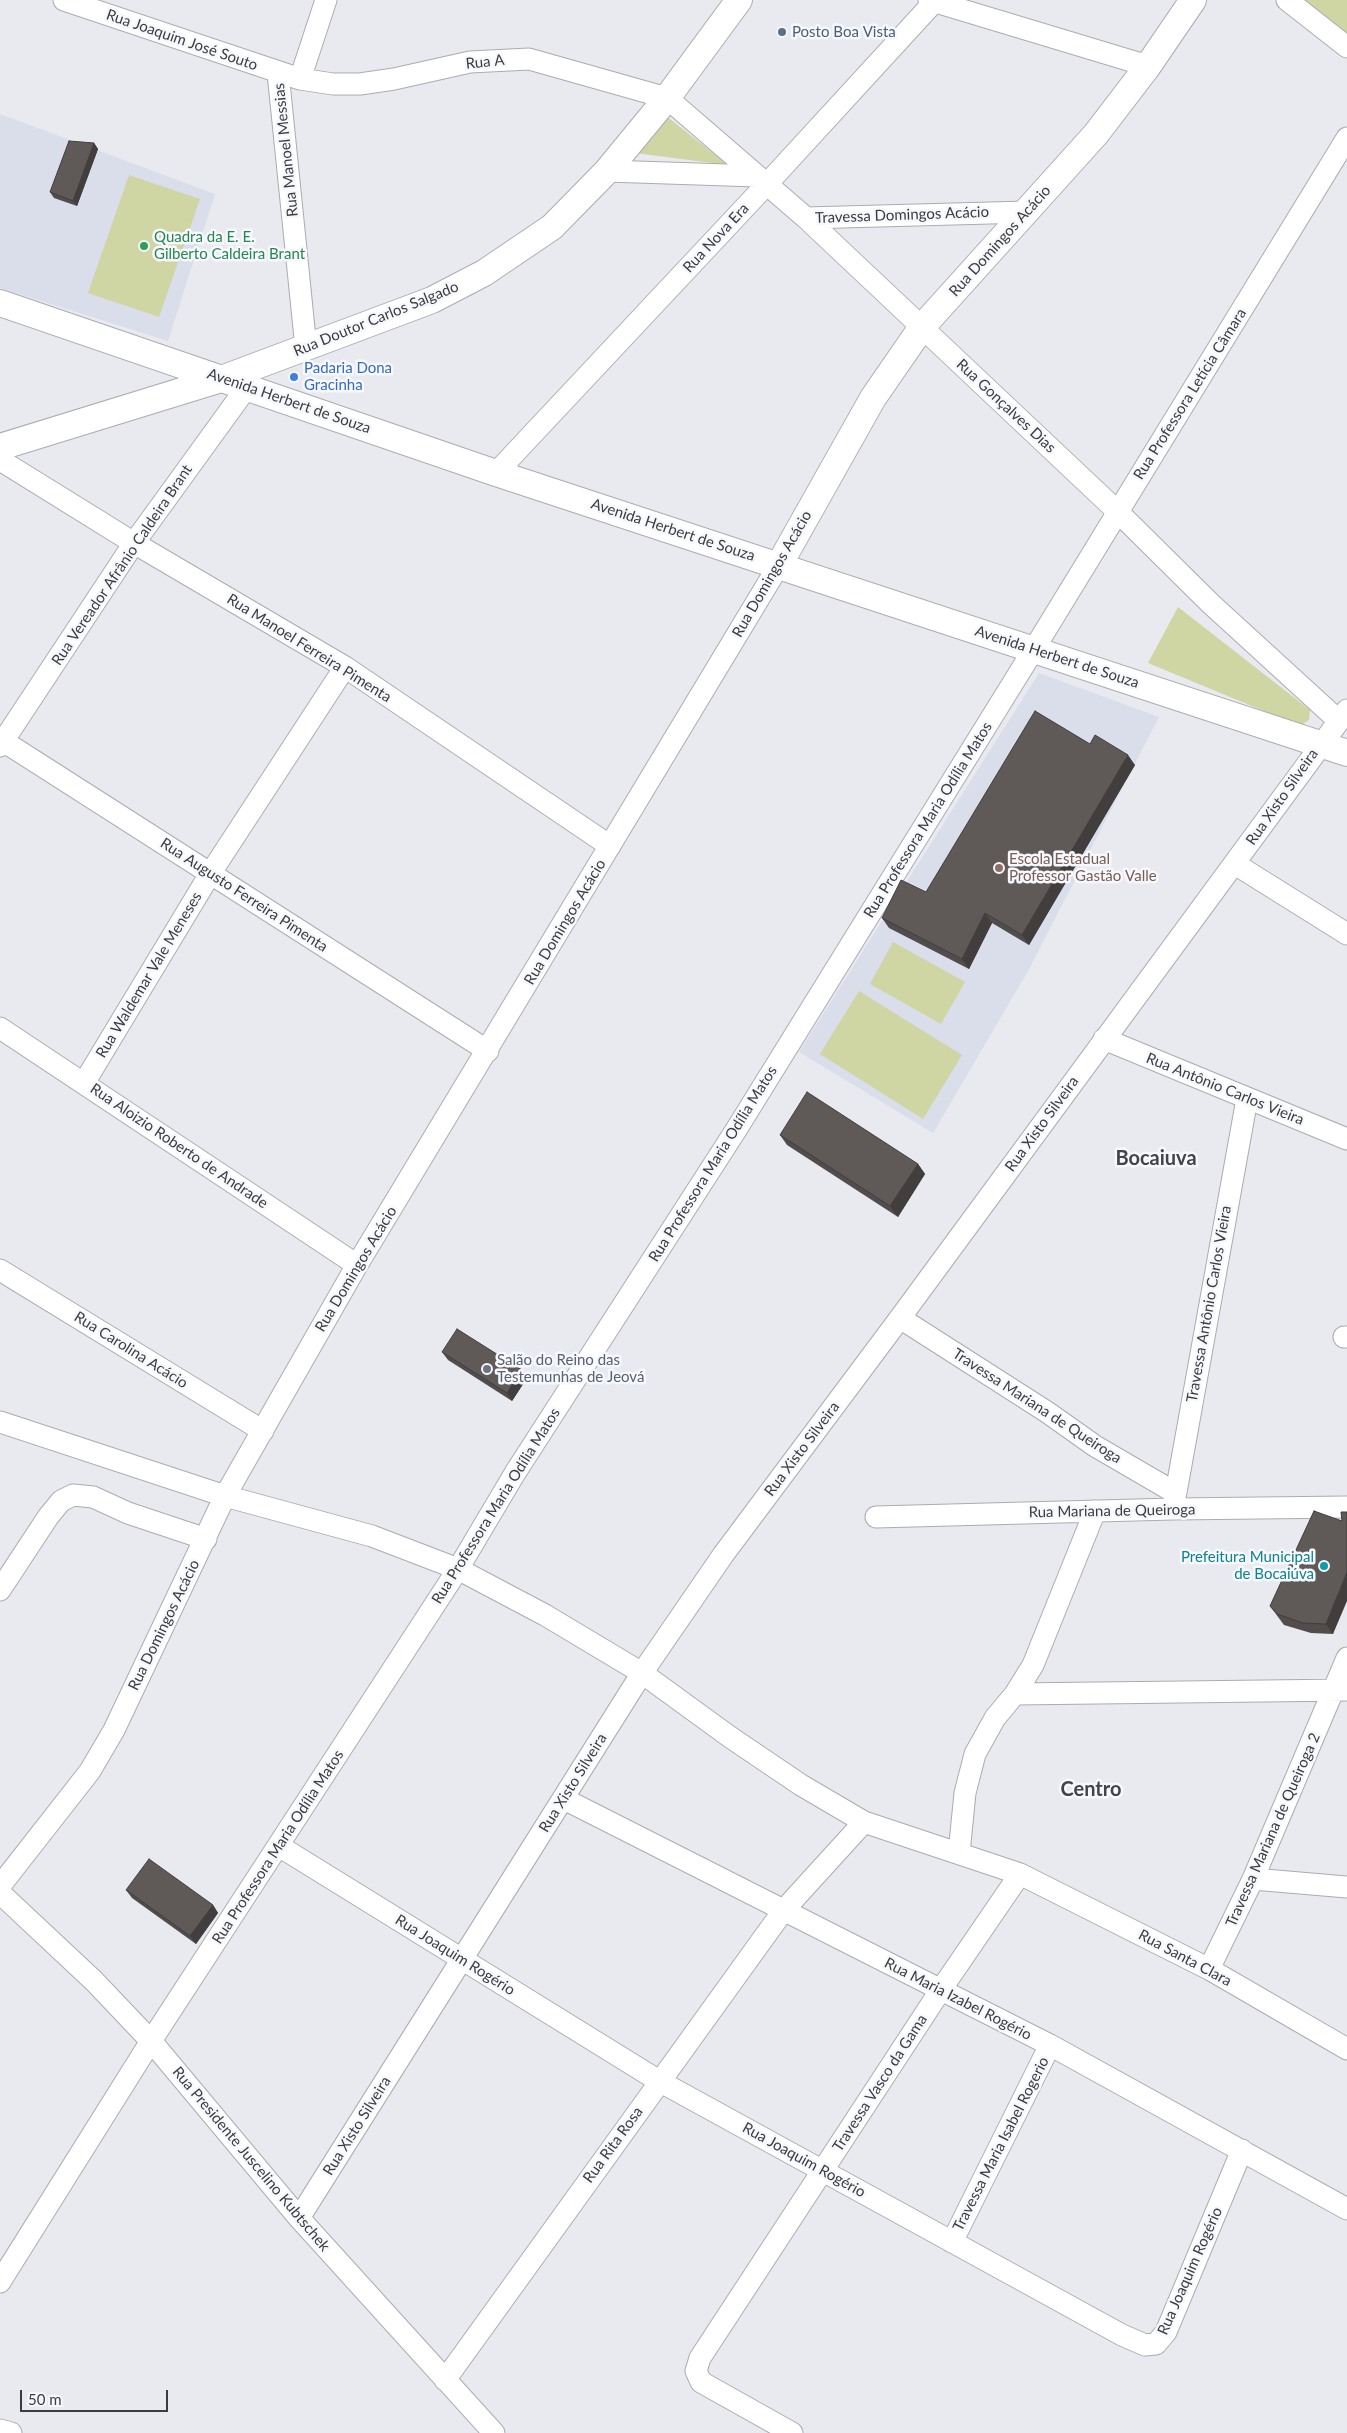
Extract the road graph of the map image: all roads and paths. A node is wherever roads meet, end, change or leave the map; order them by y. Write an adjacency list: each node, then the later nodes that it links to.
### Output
1 (64, 0): 7 (street, Rua Joaquim José Souto)
2 (326, 0): 11 (street)
3 (739, 0): 12 (street, Rua Doutor Carlos Salgado)
4 (1192, 0): 9 (street, Rua Domingos Acácio)
5 (1287, 0): 8 (street)
6 (932, 1): 9 (street); 15 (street, Rua Nova Era)
7 (113, 8): 10 (street, Rua Joaquim José Souto)
8 (1347, 47)
9 (1148, 66): 16 (street, Rua Domingos Acácio)
10 (278, 72): 11 (street, Rua Joaquim José Souto); 20 (street, Rua Manoel Messias)
11 (300, 79): 12 (street, Rua A)
12 (666, 98): 14 (street, Rua Doutor Carlos Salgado); 15 (street, Rua Gonçalves Dias)
13 (1347, 138): 25 (street, Rua Professora Letícia Câmara)
14 (607, 170): 15 (street); 20 (street, Rua Doutor Carlos Salgado)
15 (762, 181): 17 (street, Rua Gonçalves Dias); 24 (street, Rua Nova Era)
16 (1027, 212): 17 (street, Travessa Domingos Acácio); 19 (street, Rua Domingos Acácio)
17 (806, 218): 19 (street, Rua Gonçalves Dias)
18 (0, 302): 21 (street, Avenida Herbert de Souza)
19 (922, 327): 25 (street, Rua Gonçalves Dias); 27 (street, Rua Domingos Acácio)
20 (306, 348): 21 (street, Rua Doutor Carlos Salgado)
21 (235, 382): 22 (street, Rua Doutor Carlos Salgado); 24 (street, Avenida Herbert de Souza); 26 (street, Rua Vereador Afrânio Caldeira Brant)
22 (0, 447)
23 (0, 460): 26 (street, Rua Manoel Ferreira Pimenta)
24 (496, 473): 27 (street, Avenida Herbert de Souza)
25 (1118, 512): 28 (street, Rua Professora Letícia Câmara); 30 (street, Rua Gonçalves Dias)
26 (134, 543): 29 (street, Rua Manoel Ferreira Pimenta); 31 (street, Rua Vereador Afrânio Caldeira Brant)
27 (779, 565): 28 (street, Avenida Herbert de Souza); 34 (street, Rua Domingos Acácio)
28 (1034, 650): 32 (street, Avenida Herbert de Souza); 55 (street, Rua Professora Maria Odília Matos)
29 (345, 667): 34 (street, Rua Manoel Ferreira Pimenta); 36 (street, Rua Waldemar Vale Meneses)
30 (1343, 716): 32 (street, Rua Xisto Silveira)
31 (1, 742): 36 (street, Rua Augusto Ferreira Pimenta)
32 (1320, 744): 33 (street, Avenida Herbert de Souza); 35 (street, Rua Xisto Silveira)
33 (1347, 753)
34 (610, 846): 40 (street, Rua Domingos Acácio)
35 (1235, 864): 37 (street); 39 (street, Rua Xisto Silveira)
36 (210, 874): 40 (street, Rua Augusto Ferreira Pimenta); 41 (street, Rua Waldemar Vale Meneses)
37 (1347, 934)
38 (0, 1028): 41 (street, Rua Aloizio Roberto de Andrade)
39 (1104, 1039): 42 (street, Rua Antônio Carlos Vieira); 46 (street, Rua Xisto Silveira)
40 (488, 1051): 44 (street, Rua Domingos Acácio)
41 (84, 1083): 44 (street, Rua Aloizio Roberto de Andrade)
42 (1247, 1099): 43 (street, Rua Antônio Carlos Vieira); 50 (street, Travessa Antônio Carlos Vieira)
43 (1347, 1139)
44 (357, 1266): 48 (street, Rua Domingos Acácio)
45 (0, 1270): 48 (street, Rua Carolina Acácio)
46 (900, 1318): 50 (street, Travessa Mariana de Queiroga); 58 (street, Rua Xisto Silveira)
47 (0, 1422): 49 (street, Rua Santa Clara)
48 (263, 1431): 49 (street, Rua Domingos Acácio)
49 (225, 1496): 54 (street, Rua Domingos Acácio); 55 (street, Rua Santa Clara)
50 (1174, 1501): 51 (street, Rua Mariana de Queiroga); 52 (street, Rua Mariana de Queiroga)
51 (1347, 1507)
52 (1096, 1511): 53 (street, Rua Mariana de Queiroga); 60 (street)
53 (876, 1517)
54 (206, 1539): 56 (street); 67 (street, Rua Domingos Acácio)
55 (458, 1569): 58 (street, Rua Santa Clara); 63 (street, Rua Professora Maria Odília Matos)
56 (0, 1590)
57 (1347, 1658): 59 (street, Travessa Mariana de Queiroga 2)
58 (642, 1673): 61 (street, Rua Xisto Silveira); 62 (street, Rua Santa Clara)
59 (1341, 1690): 60 (street); 66 (street, Travessa Mariana de Queiroga 2)
60 (1015, 1694): 64 (street)
61 (564, 1799): 70 (street, Rua Maria Izabel Rogério); 71 (street, Rua Xisto Silveira)
62 (864, 1822): 64 (street, Rua Santa Clara); 70 (street, Rua Rita Rosa)
63 (279, 1846): 71 (street, Rua Joaquim Rogério); 74 (street, Rua Professora Maria Odília Matos)
64 (959, 1853): 65 (street, Rua Santa Clara)
65 (1020, 1874): 72 (street, Rua Santa Clara); 73 (street, Travessa Vasco da Gama)
66 (1253, 1879): 68 (street); 72 (street, Travessa Mariana de Queiroga 2)
67 (0, 1886)
68 (1347, 1887)
69 (0, 1894): 74 (street, Rua Presidente Juscelino Kubtschek)
70 (783, 1911): 73 (street, Rua Maria Izabel Rogério); 77 (street, Rua Rita Rosa)
71 (461, 1958): 77 (street, Rua Joaquim Rogério); 81 (street, Rua Xisto Silveira)
72 (1209, 1969): 76 (street, Rua Santa Clara)
73 (940, 1991): 75 (street, Rua Maria Izabel Rogério); 79 (street, Travessa Vasco da Gama)
74 (151, 2040): 81 (street, Rua Presidente Juscelino Kubtschek); 83 (street, Rua Professora Maria Odília Matos)
75 (1050, 2045): 78 (street, Rua Maria Izabel Rogério); 82 (street, Travessa Maria Isabel Rogerio)
76 (1347, 2049)
77 (659, 2081): 79 (street, Rua Joaquim Rogério); 84 (street, Rua Rita Rosa)
78 (1242, 2150): 80 (street, Rua Maria Izabel Rogério); 82 (street, Rua Joaquim Rogério)
79 (822, 2170): 82 (street, Rua Joaquim Rogério); 88 (street, Travessa Vasco da Gama)
80 (1347, 2209)
81 (299, 2218): 84 (street, Rua Presidente Juscelino Kubtschek)
82 (952, 2242)
83 (0, 2282)
84 (445, 2380): 87 (street, Rua Presidente Juscelino Kubtschek)
85 (0, 2430): 86 (street)
86 (10, 2433)
87 (494, 2433)
88 (792, 2433)

